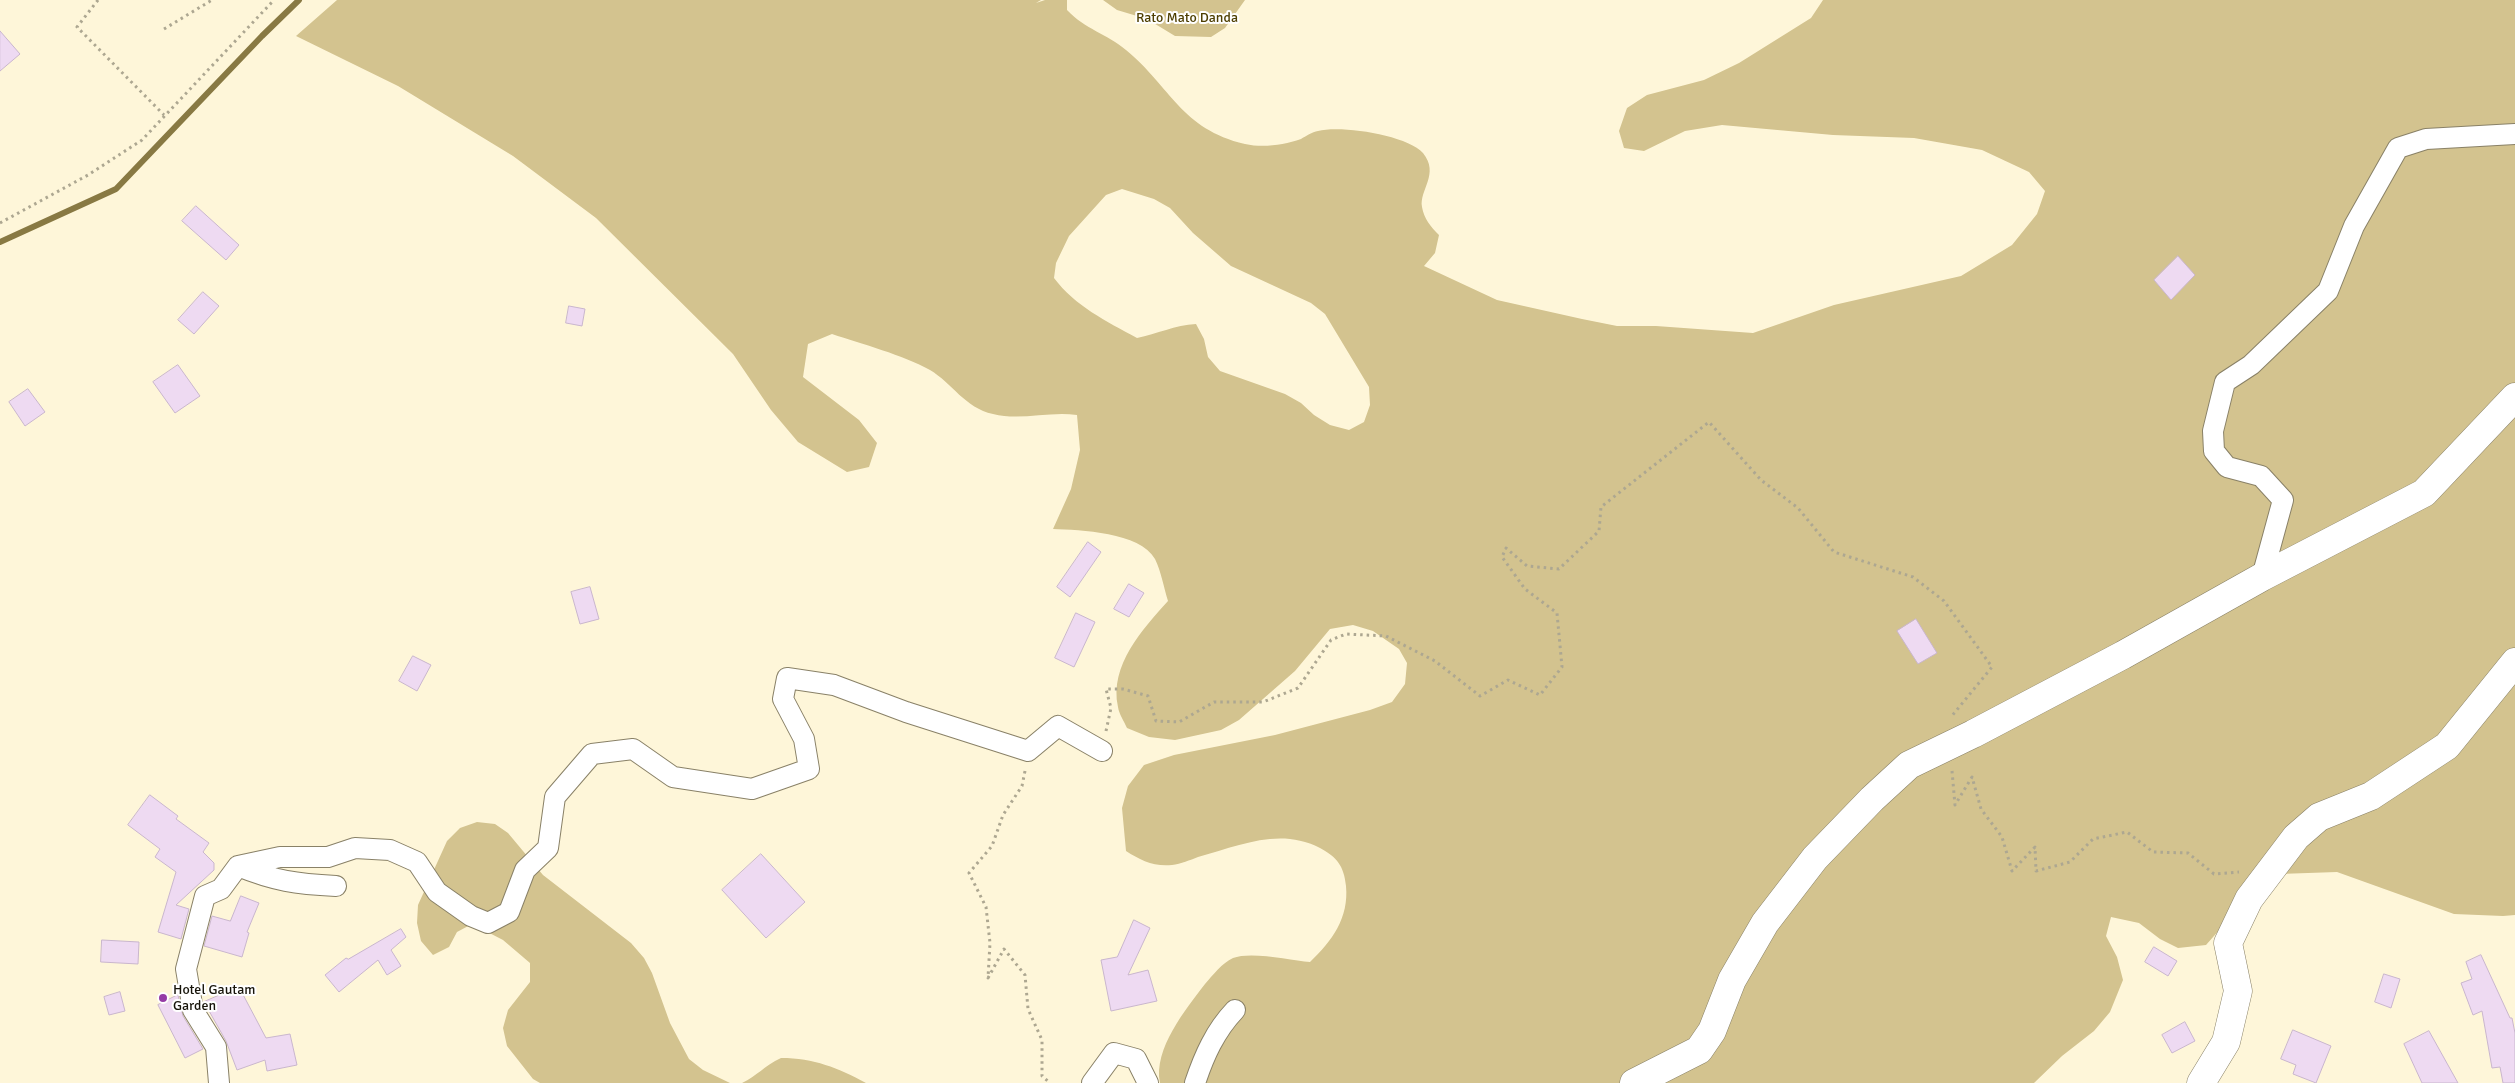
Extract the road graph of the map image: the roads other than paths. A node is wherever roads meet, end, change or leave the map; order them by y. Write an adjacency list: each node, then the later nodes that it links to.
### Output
1 (2515, 134): 3 (street)
2 (2515, 397): 3 (street)
3 (2262, 577): 13 (street)
4 (2515, 662): 14 (street)
5 (1102, 751): 6 (street)
6 (238, 866): 7 (street); 9 (street)
7 (336, 886)
8 (1235, 1010): 12 (street)
9 (219, 1083)
10 (1092, 1083): 11 (street)
11 (1148, 1083)
12 (1196, 1083)
13 (1634, 1083)
14 (2201, 1083)

